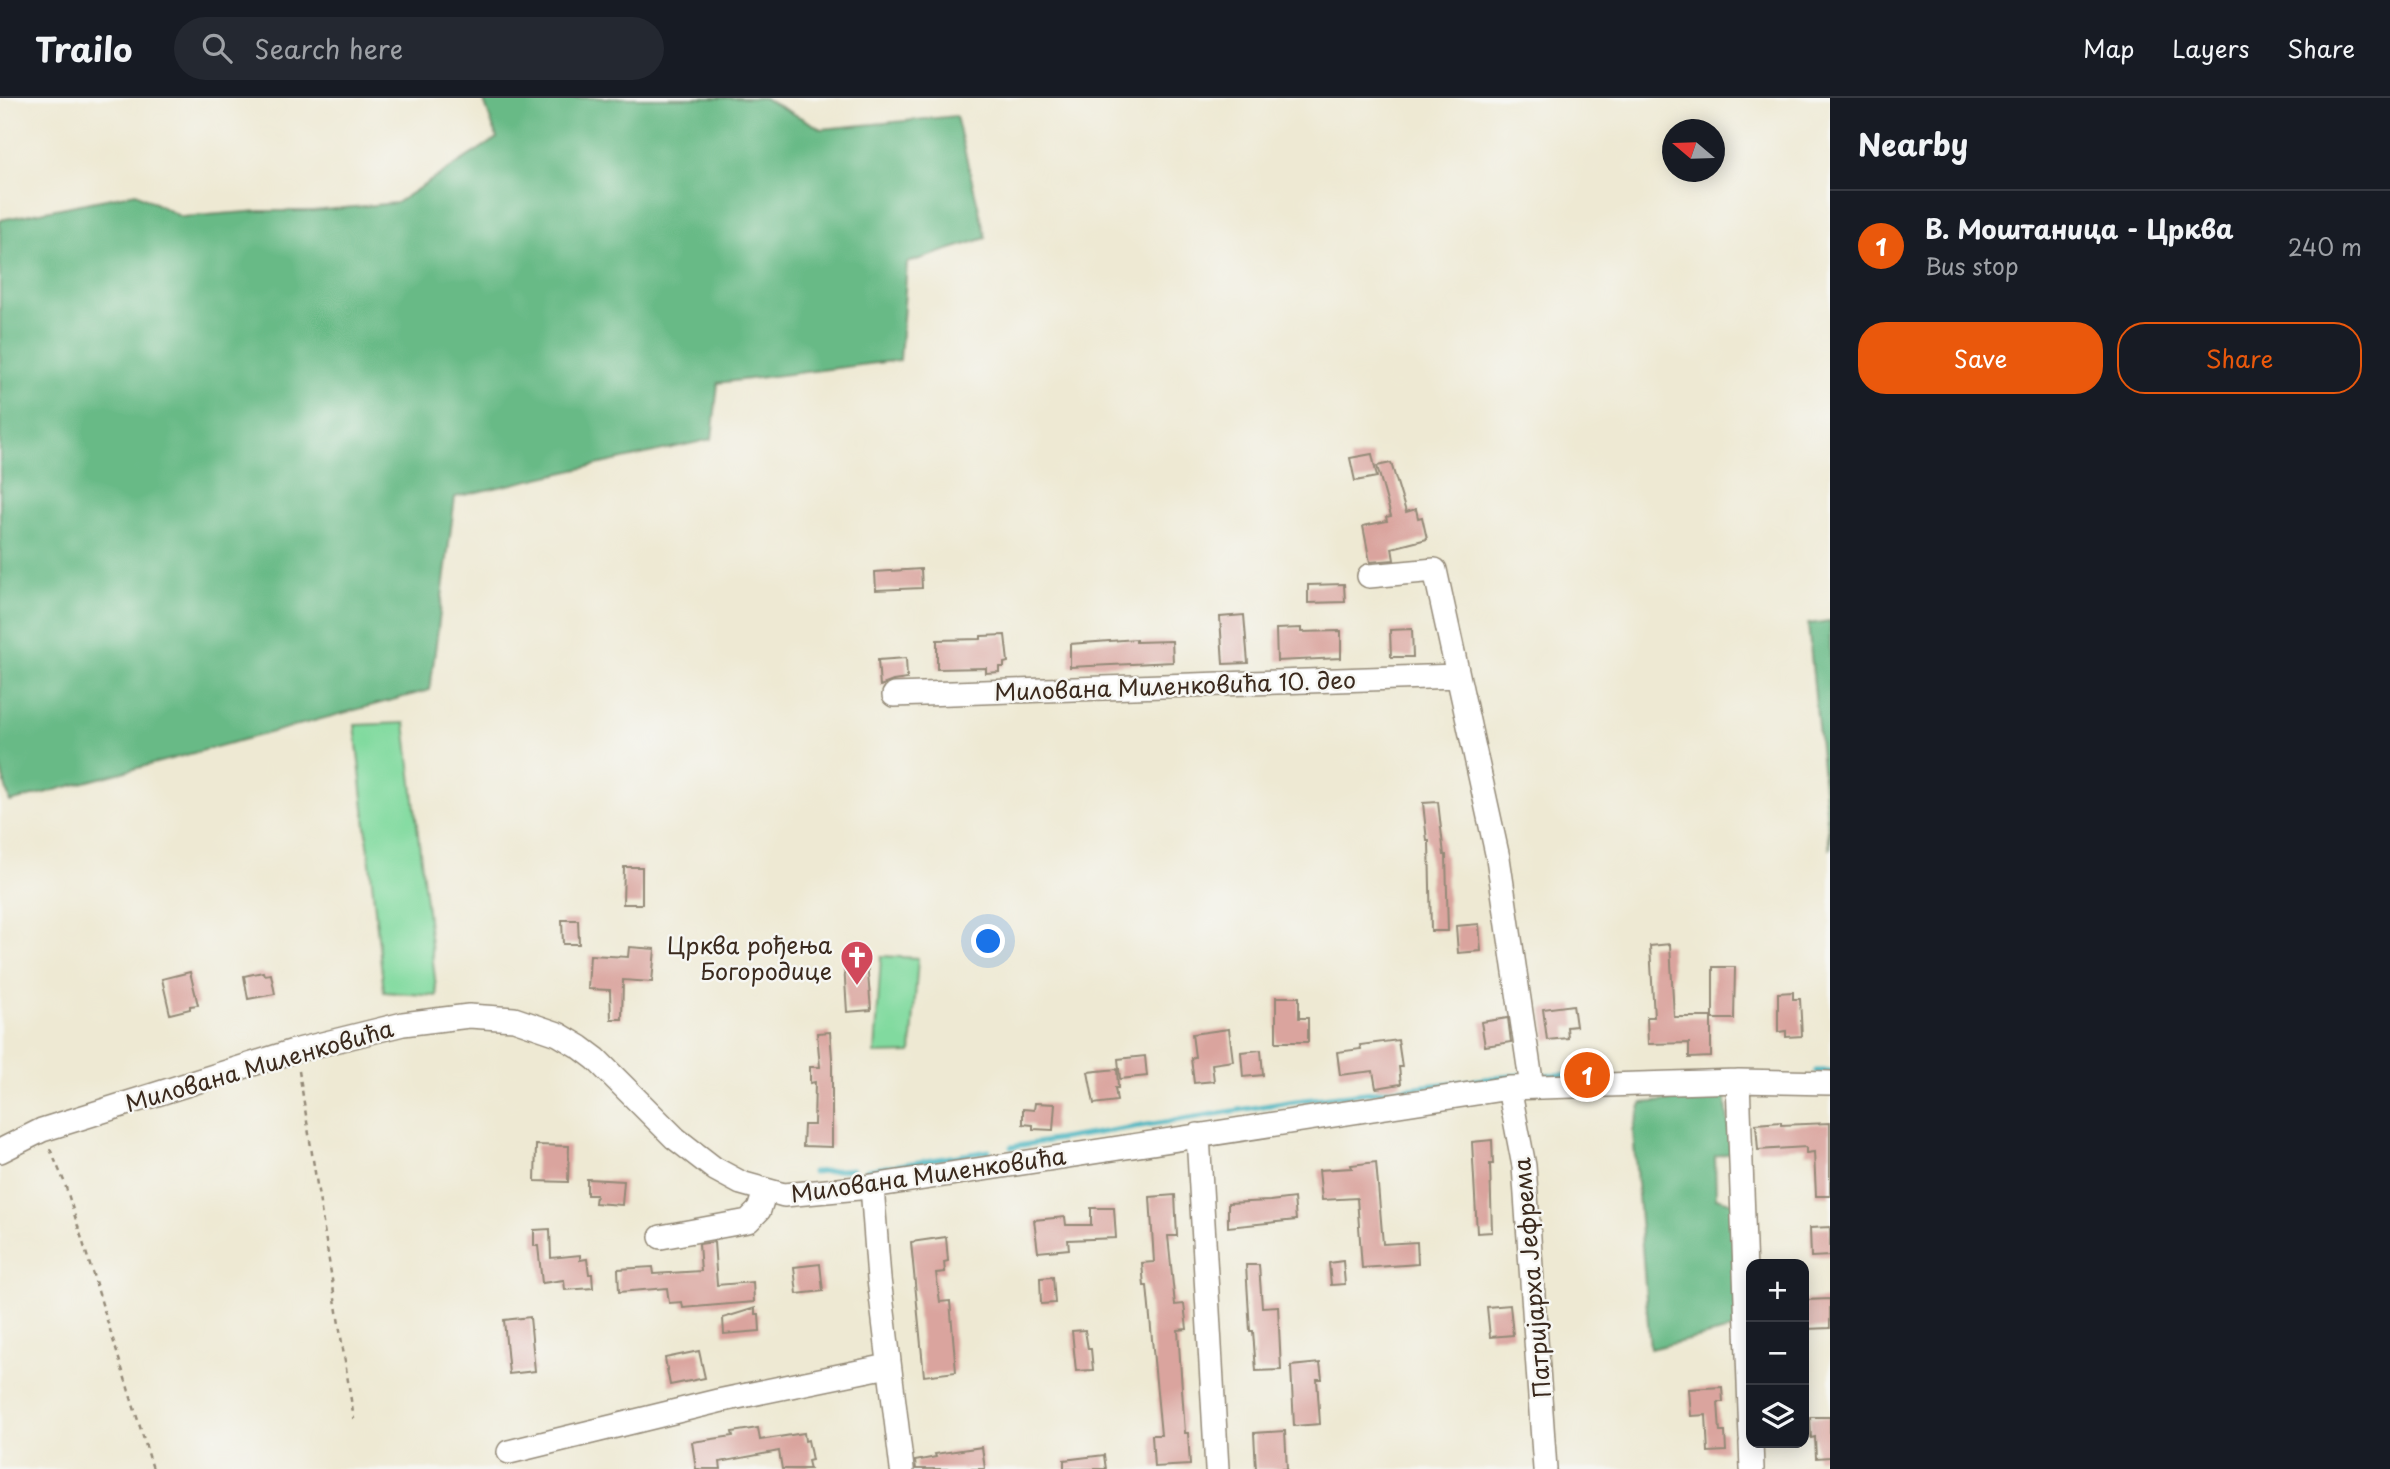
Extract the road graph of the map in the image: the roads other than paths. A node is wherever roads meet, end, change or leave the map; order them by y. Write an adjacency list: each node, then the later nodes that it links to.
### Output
1 (1369, 576): 2 (street)
2 (1457, 676): 3 (street, Милована Миленковића 10. део); 6 (street)
3 (894, 695)
4 (1738, 1081): 5 (street, Милована Миленковића); 6 (street, Милована Миленковића); 13 (street)
5 (1830, 1083)
6 (1520, 1087): 7 (street, Милована Миленковића); 18 (street, Патријарха Јефрема)
7 (1198, 1135): 9 (street, Милована Миленковића); 17 (street)
8 (0, 1151): 10 (street, Милована Миленковића)
9 (872, 1186): 10 (street, Милована Миленковића); 12 (street)
10 (765, 1191): 11 (street)
11 (661, 1237)
12 (888, 1366): 15 (street); 16 (street)
13 (1749, 1385)
14 (1751, 1448): 19 (street)
15 (509, 1452)
16 (902, 1469)
17 (1217, 1469)
18 (1545, 1469)
19 (1752, 1469)

